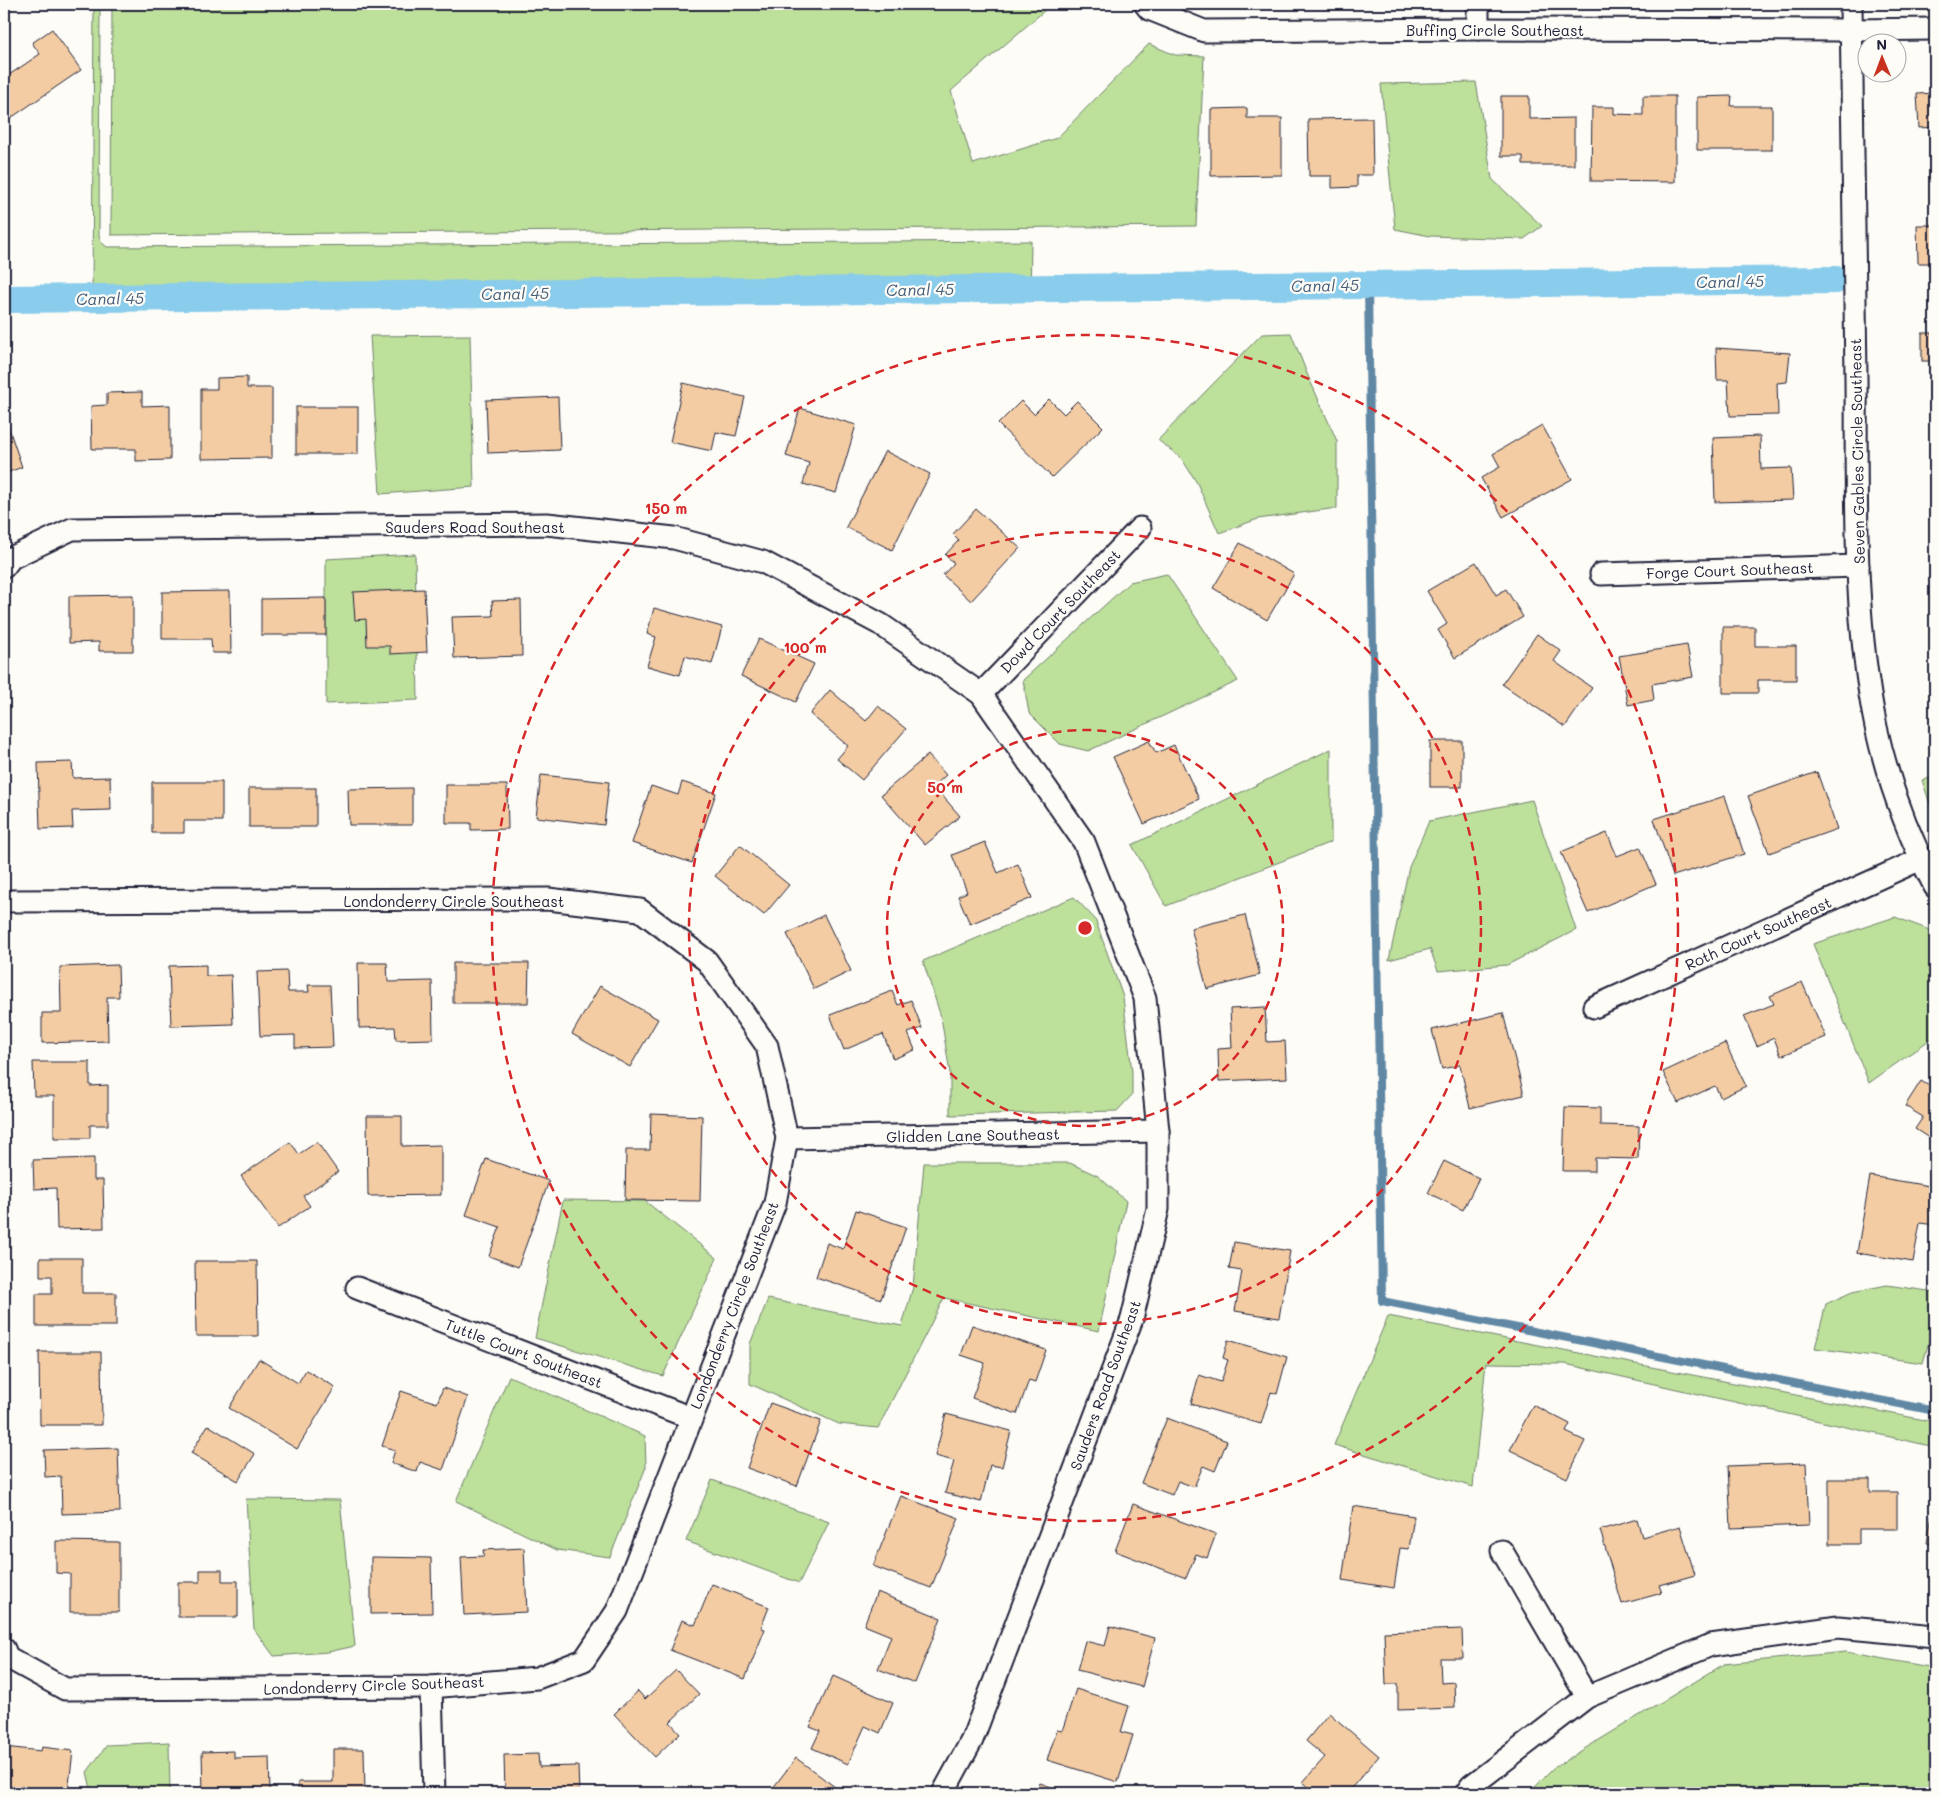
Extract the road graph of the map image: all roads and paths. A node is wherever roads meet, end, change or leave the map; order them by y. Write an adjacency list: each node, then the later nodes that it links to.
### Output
1 (1145, 4): 5 (street, Buffing Circle Southeast)
2 (1478, 4): 5 (street)
3 (1851, 4): 6 (street, Seven Gables Circle Southeast)
4 (1935, 28): 6 (street, Buffing Circle Southeast)
5 (1478, 29): 6 (street, Buffing Circle Southeast)
6 (1852, 30): 9 (street, Seven Gables Circle Southeast)
7 (1140, 528): 11 (street, Dowd Court Southeast)
8 (8, 563): 11 (street, Sauders Road Southeast)
9 (1858, 566): 10 (street, Forge Court Southeast); 12 (street, Seven Gables Circle Southeast)
10 (1601, 574)
11 (981, 694): 16 (street, Sauders Road Southeast)
12 (1921, 860): 13 (street, Seven Gables Circle Southeast); 15 (street, Roth Court Southeast)
13 (1935, 887)
14 (4, 901): 17 (street, Londonderry Circle Southeast)
15 (1594, 1007)
16 (1158, 1132): 17 (street, Glidden Lane Southeast); 26 (street, Sauders Road Southeast)
17 (787, 1138): 19 (street, Londonderry Circle Southeast)
18 (357, 1288): 19 (street, Tuttle Court Southeast)
19 (691, 1418): 23 (street, Londonderry Circle Southeast)
20 (1502, 1551): 24 (street)
21 (1935, 1636): 24 (street)
22 (6, 1653): 23 (street, Londonderry Circle Southeast)
23 (431, 1686): 25 (street)
24 (1587, 1697): 27 (street)
25 (434, 1793)
26 (943, 1793)
27 (1466, 1793)

